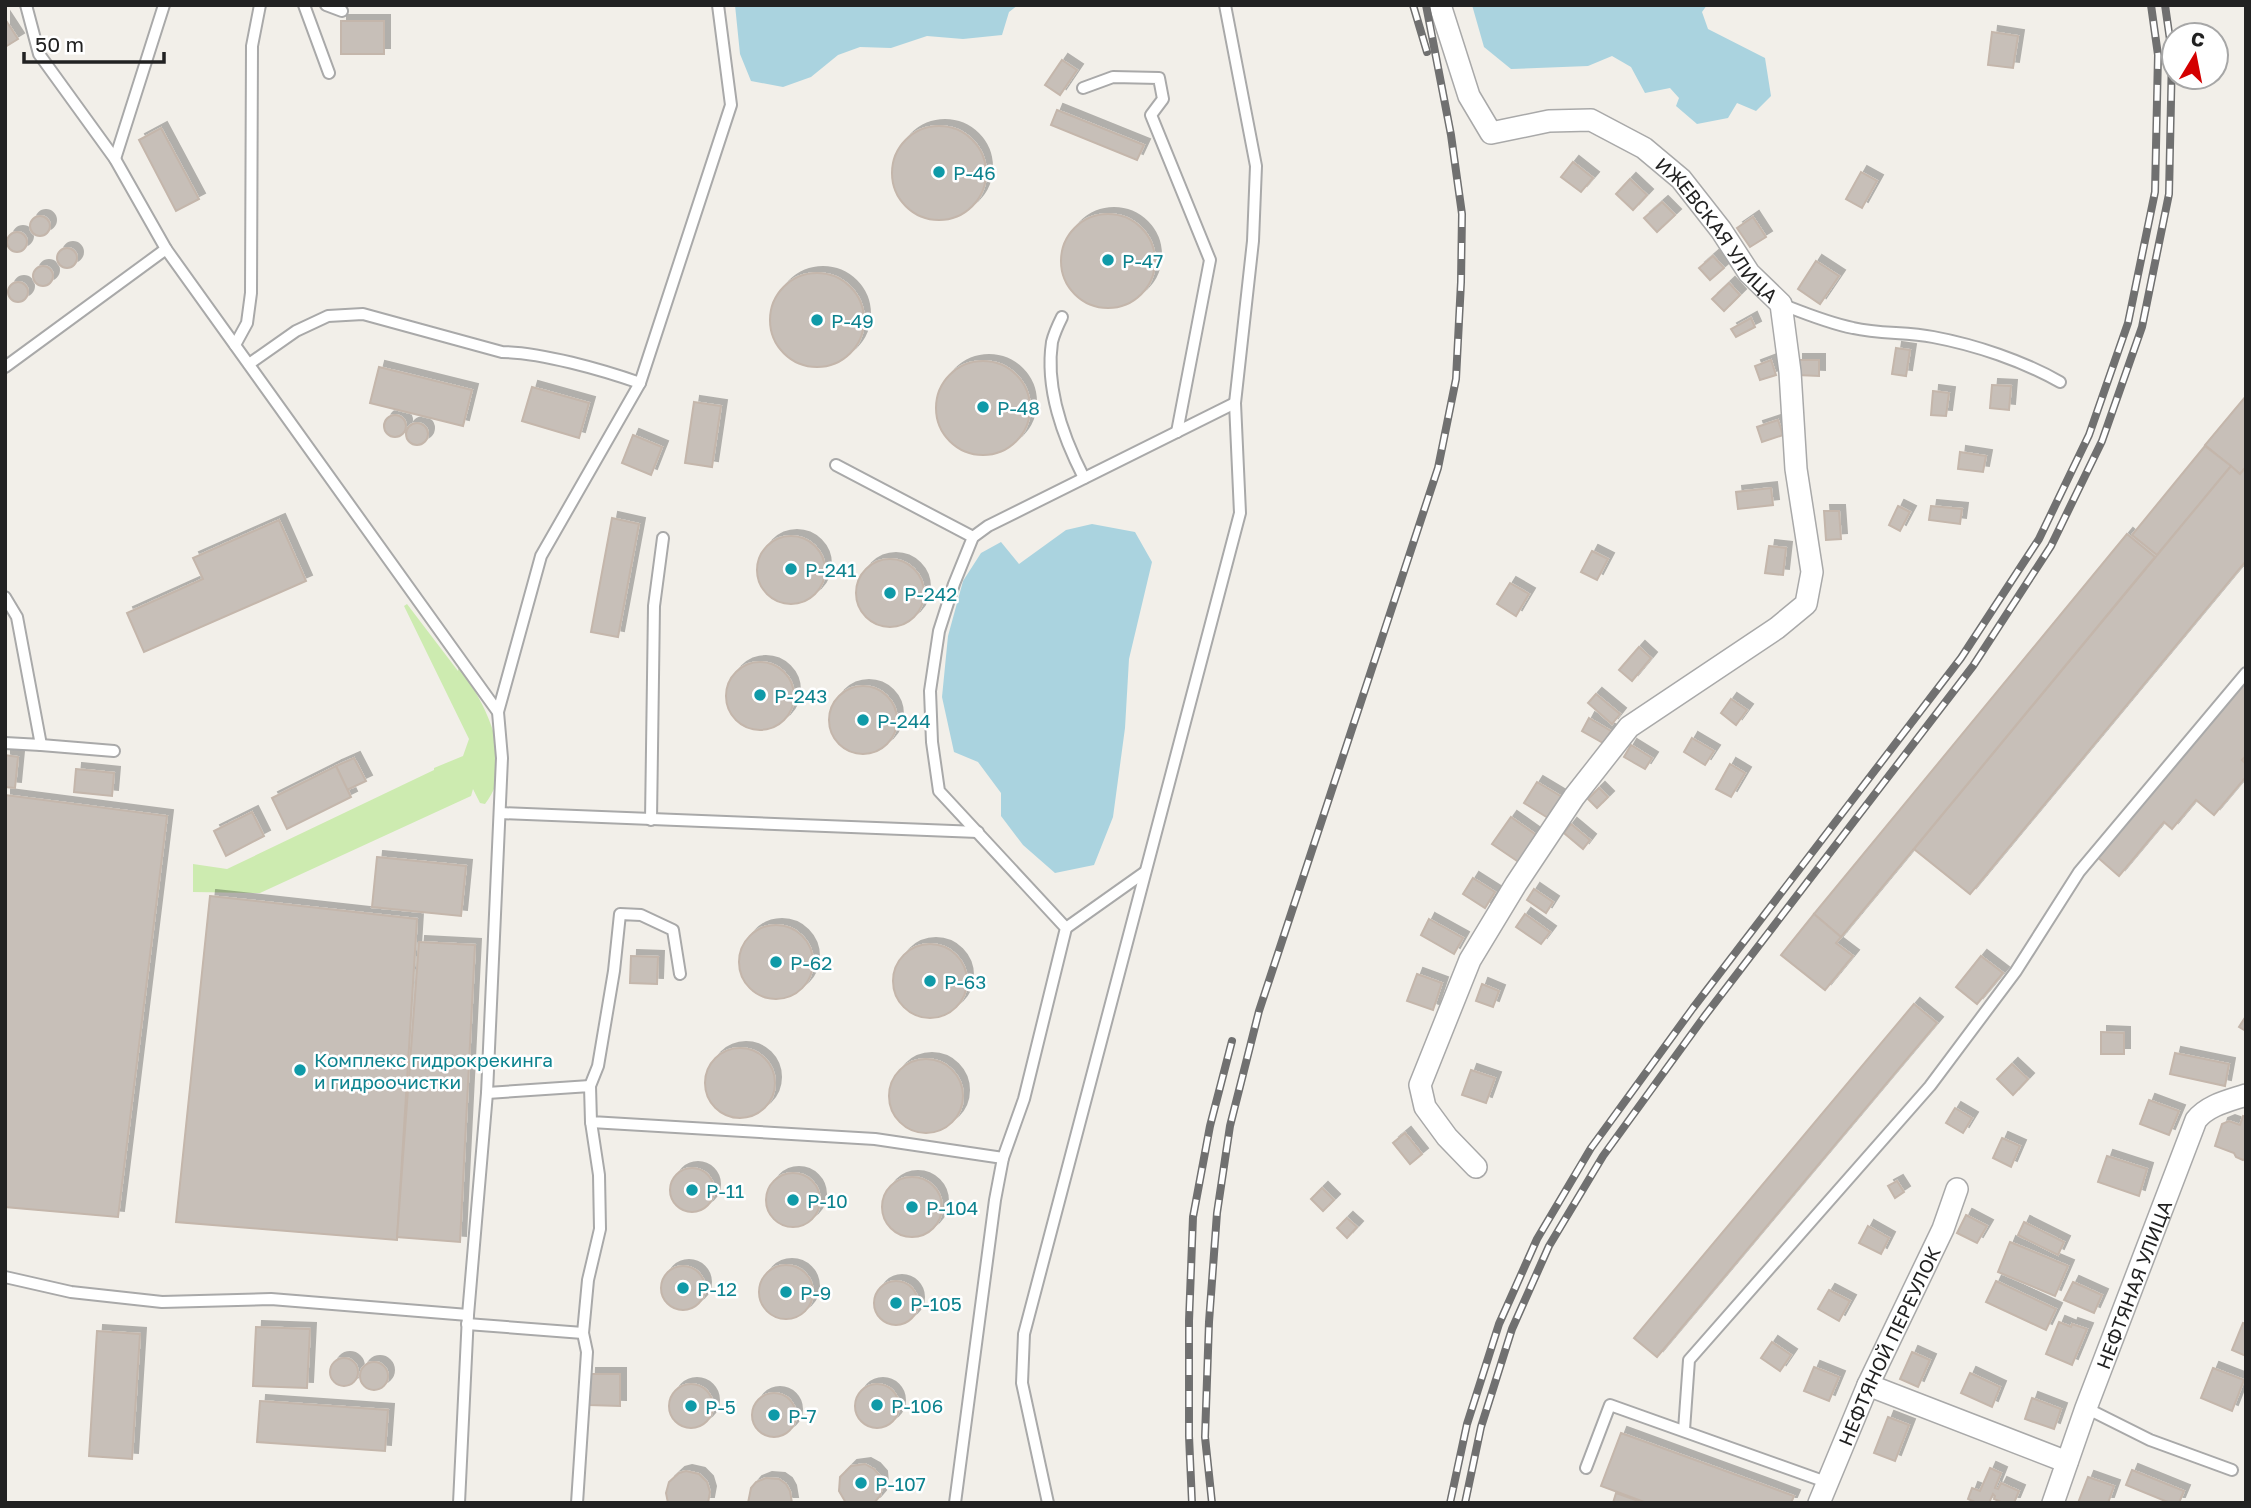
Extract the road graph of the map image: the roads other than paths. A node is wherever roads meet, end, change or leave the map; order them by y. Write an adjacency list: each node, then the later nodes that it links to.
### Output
1 (26, 5): 12 (lane)
2 (164, 5): 12 (lane)
3 (260, 5): 16 (lane)
4 (304, 5): 10 (lane)
5 (326, 5): 9 (lane)
6 (718, 5): 20 (lane)
7 (1225, 5): 21 (lane)
8 (1440, 5): 14 (street, ИЖЕВСКАЯ УЛИЦА)
9 (342, 11)
10 (329, 73)
11 (1083, 88): 22 (lane)
12 (115, 159): 13 (lane)
13 (166, 249): 16 (lane); 18 (lane)
14 (1781, 304): 19 (lane); 44 (street, ИЖЕВСКАЯ УЛИЦА)
15 (1062, 317): 24 (lane)
16 (235, 345): 17 (lane)
17 (249, 364): 20 (lane); 29 (lane)
18 (5, 368)
19 (2060, 382)
20 (640, 383): 29 (lane)
21 (1235, 403): 22 (lane); 36 (lane)
22 (1177, 432): 24 (lane)
23 (836, 465): 25 (lane)
24 (1084, 478): 25 (lane)
25 (973, 537): 35 (lane)
26 (663, 538): 34 (lane)
27 (5, 597): 31 (lane)
28 (2246, 673): 51 (lane)
29 (498, 712): 33 (lane)
30 (5, 743): 31 (lane)
31 (41, 745): 32 (lane)
32 (114, 751)
33 (500, 813): 34 (lane); 40 (lane)
34 (651, 820): 35 (lane)
35 (978, 832): 37 (lane)
36 (1145, 872): 37 (lane); 59 (lane)
37 (1066, 928): 43 (lane)
38 (680, 974): 39 (lane)
39 (590, 1086): 40 (lane); 42 (lane)
40 (487, 1093): 47 (lane)
41 (2246, 1095): 50 (street, НЕФТЯНАЯ УЛИЦА)
42 (591, 1122): 43 (lane); 48 (lane)
43 (1003, 1158): 58 (lane)
44 (1476, 1167)
45 (1957, 1189): 49 (street, НЕФТЯНОЙ ПЕРЕУЛОК)
46 (5, 1277): 47 (lane)
47 (468, 1319): 48 (lane); 56 (lane)
48 (583, 1333): 57 (lane)
49 (1867, 1385): 52 (street); 55 (street, НЕФТЯНОЙ ПЕРЕУЛОК)
50 (2086, 1408): 52 (street, НЕФТЯНАЯ УЛИЦА); 54 (lane)
51 (1684, 1430): 53 (lane); 55 (lane)
52 (2067, 1462): 61 (street, НЕФТЯНАЯ УЛИЦА)
53 (1587, 1468)
54 (2232, 1471)
55 (1826, 1482): 60 (street, НЕФТЯНОЙ ПЕРЕУЛОК)
56 (459, 1503)
57 (577, 1503)
58 (955, 1503)
59 (1048, 1503)
60 (1819, 1503)
61 (2053, 1503)

